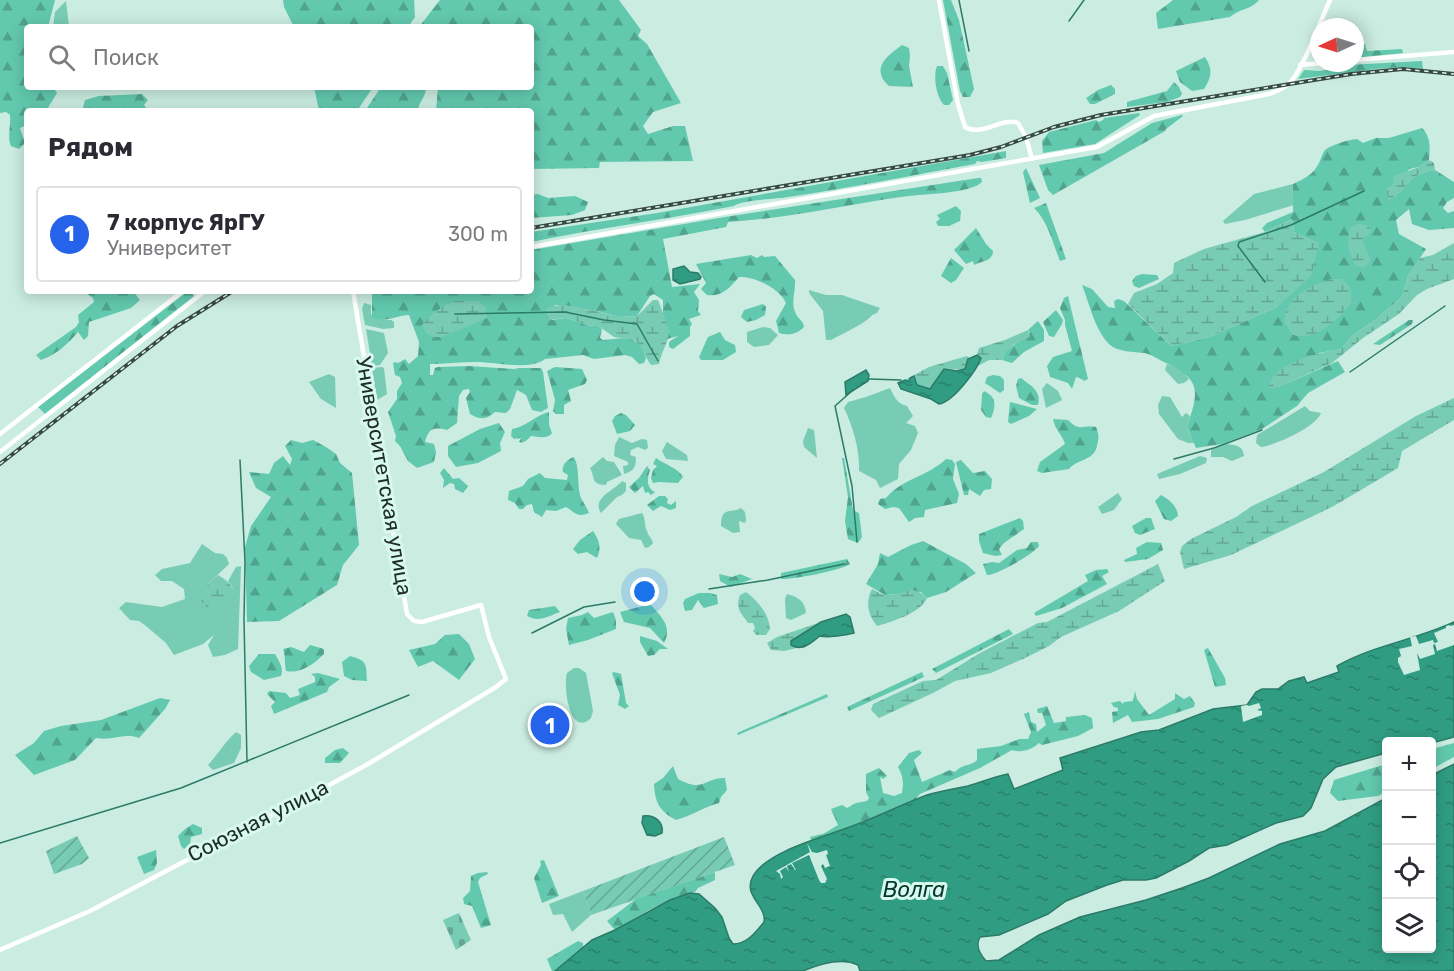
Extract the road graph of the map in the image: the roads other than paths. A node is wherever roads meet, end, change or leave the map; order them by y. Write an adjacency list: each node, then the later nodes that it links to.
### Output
1 (939, 0): 7 (street)
2 (1330, 0): 6 (street)
3 (1454, 52): 4 (street)
4 (1364, 59)
5 (1310, 64): 6 (street)
6 (1300, 65): 7 (street)
7 (1032, 159): 8 (street)
8 (534, 246)
9 (179, 294): 12 (street)
10 (201, 294): 13 (street)
11 (354, 294): 14 (street, Университетская улица)
12 (0, 434)
13 (0, 453)
14 (507, 677): 15 (street, Союзная улица)
15 (0, 950)

